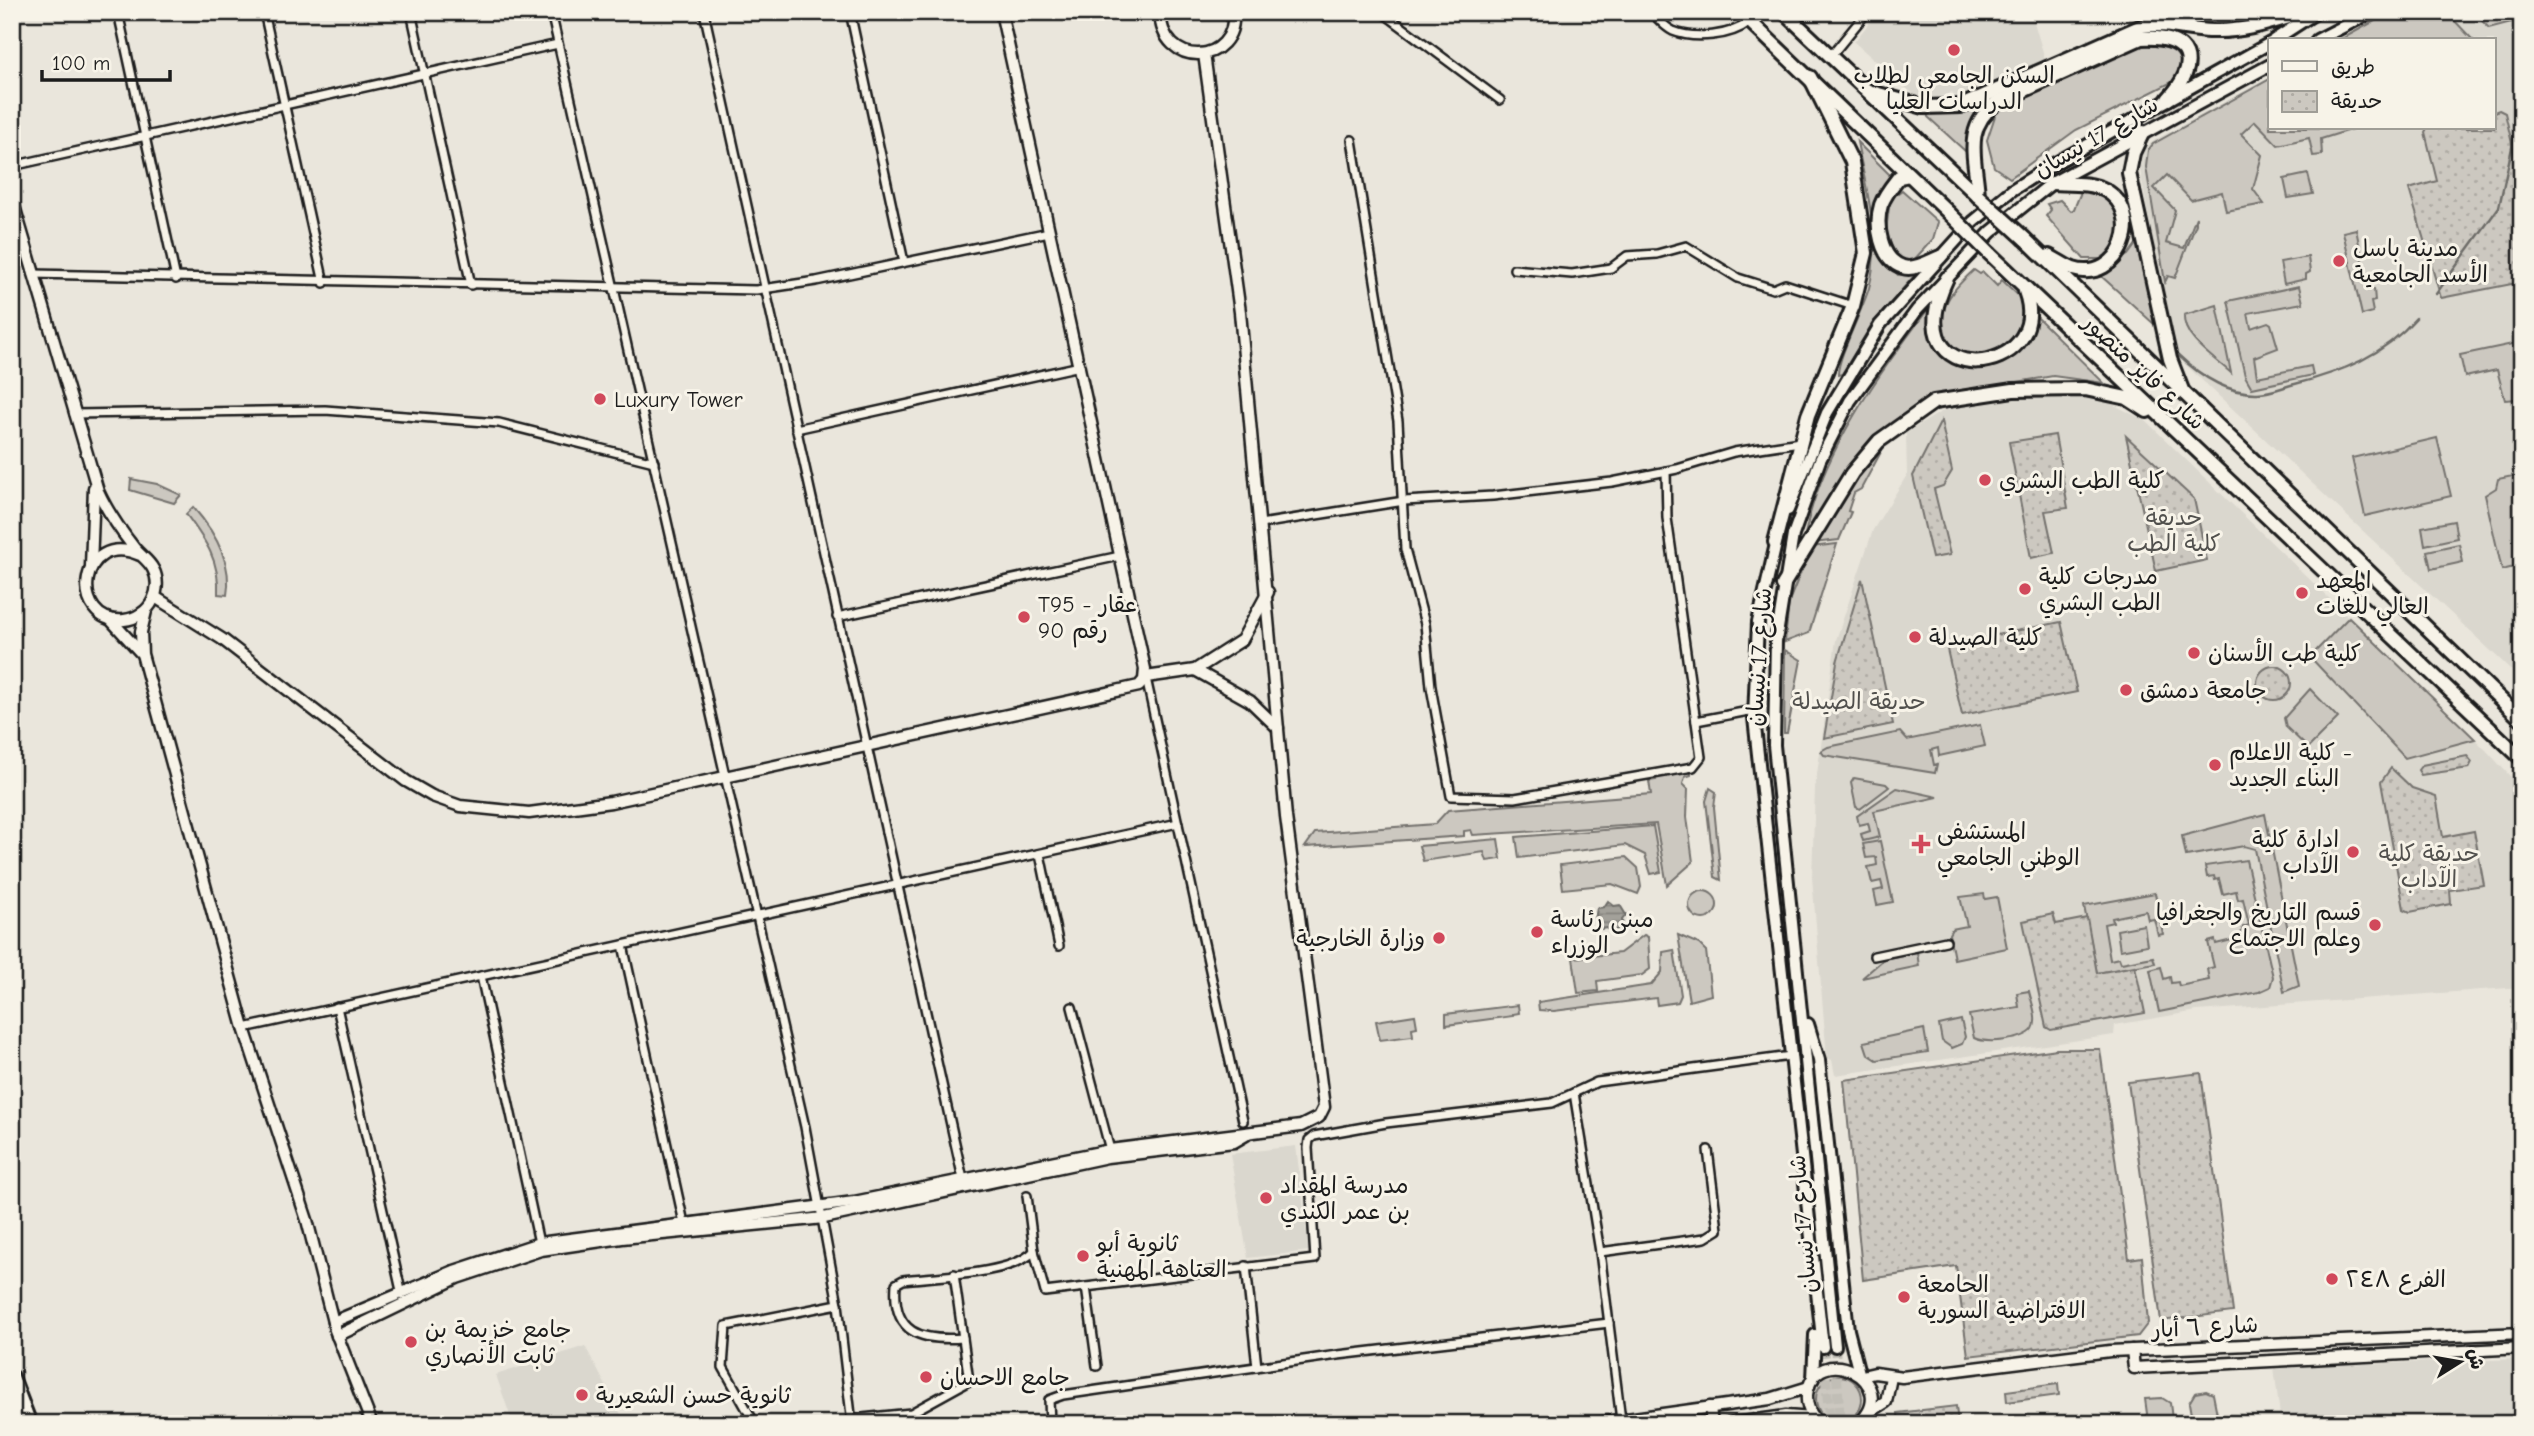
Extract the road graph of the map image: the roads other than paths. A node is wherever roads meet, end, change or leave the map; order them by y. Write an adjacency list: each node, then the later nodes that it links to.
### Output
1 (118, 12): 32 (street)
2 (264, 12): 30 (street)
3 (411, 12): 25 (street)
4 (551, 12): 20 (street)
5 (704, 12): 51 (street)
6 (850, 12): 42 (street)
7 (1001, 12): 39 (street)
8 (1160, 12): 22 (street)
9 (1233, 12): 22 (street)
10 (1382, 12): 29 (street)
11 (1651, 12): 17 (street)
12 (1784, 12): 23 (highway, شارع فايز منصور)
13 (1867, 12): 23 (street)
14 (2305, 12): 27 (highway)
15 (2317, 12): 18 (main road)
16 (2372, 12): 19 (main road)
17 (1745, 17): 26 (highway, شارع فايز منصور)
18 (2277, 38)
19 (2321, 38)
20 (558, 44): 25 (street); 50 (street)
21 (2268, 44): 28 (main road, شارع 17 نيسان)
22 (1204, 54): 63 (street)
23 (1830, 56): 27 (highway, شارع فايز منصور)
24 (2268, 66): 31 (main road, شارع 17 نيسان)
25 (425, 75): 30 (street); 48 (street)
26 (1810, 77): 35 (highway, شارع فايز منصور); 52 (highway)
27 (1868, 91): 37 (highway, شارع فايز منصور)
28 (2168, 99): 37 (highway); 41 (main road, شارع 17 نيسان)
29 (1500, 100)
30 (285, 107): 32 (street); 47 (street)
31 (2143, 132): 36 (main road, شارع 17 نيسان); 54 (highway)
32 (145, 136): 34 (street); 46 (street)
33 (1352, 140): 62 (street)
34 (12, 166)
35 (1909, 175): 41 (highway); 49 (highway, شارع فايز منصور, bridge)
36 (2052, 183): 40 (highway); 45 (main road, شارع 17 نيسان)
37 (1978, 196): 40 (highway, شارع فايز منصور, bridge)
38 (12, 199): 44 (street)
39 (1049, 232): 42 (street); 53 (street)
40 (2025, 239): 54 (highway, شارع فايز منصور)
41 (1940, 257): 64 (main road, شارع 17 نيسان)
42 (904, 262): 51 (street)
43 (1514, 269): 52 (street)
44 (33, 274): 46 (street); 55 (street)
45 (1947, 278): 49 (highway); 68 (main road, شارع 17 نيسان)
46 (176, 279): 47 (street)
47 (324, 283): 48 (street)
48 (471, 285): 50 (street)
49 (2023, 287): 56 (highway, شارع فايز منصور)
50 (613, 288): 51 (street); 59 (street)
51 (765, 289): 57 (street)
52 (1853, 306): 58 (highway)
53 (1080, 366): 57 (street); 66 (street)
54 (2184, 394): 79 (highway, شارع فايز منصور)
55 (74, 414): 59 (street); 61 (street)
56 (2171, 426): 68 (highway); 82 (highway, شارع فايز منصور)
57 (796, 429): 72 (street)
58 (1800, 442): 60 (street); 64 (highway)
59 (654, 462): 83 (street)
60 (1666, 471): 62 (street); 78 (street)
61 (94, 481): 65 (street); 67 (street)
62 (1404, 501): 63 (street); 78 (street)
63 (1260, 524): 69 (street)
64 (1775, 542): 77 (main road, شارع 17 نيسان)
65 (140, 555): 67 (street); 70 (street)
66 (1120, 556): 72 (street); 76 (street)
67 (91, 566): 73 (street)
68 (1783, 585): 95 (main road, شارع 17 نيسان)
69 (1268, 592): 75 (street); 80 (street)
70 (155, 597): 71 (street); 83 (street)
71 (146, 611): 73 (street); 74 (street)
72 (837, 617): 81 (street)
73 (110, 619): 74 (street)
74 (142, 654): 96 (street)
75 (1195, 670): 76 (street); 80 (street)
76 (1146, 677): 81 (street); 84 (street)
77 (1754, 710): 78 (street); 97 (main road, شارع 17 نيسان)
78 (1696, 720)
79 (2522, 720)
80 (1278, 728): 100 (street)
81 (866, 747): 83 (street); 86 (street)
82 (2521, 759)
83 (727, 778): 87 (street)
84 (1178, 823): 85 (street); 99 (street)
85 (1040, 854): 86 (street); 90 (street)
86 (896, 886): 87 (street); 103 (street)
87 (756, 916): 89 (street); 105 (street)
88 (1946, 941): 91 (street)
89 (623, 945): 92 (street); 107 (street)
90 (1059, 946)
91 (1874, 956)
92 (481, 976): 93 (street); 108 (street)
93 (337, 1007): 96 (street); 114 (street)
94 (1072, 1007): 101 (street)
95 (1803, 1013): 125 (main road, شارع 17 نيسان); 135 (main road)
96 (244, 1028): 116 (street)
97 (1792, 1058): 98 (street); 126 (main road, شارع 17 نيسان); 138 (main road)
98 (1574, 1093): 110 (street); 111 (street)
99 (1243, 1121)
100 (1247, 1135): 101 (street); 106 (street)
101 (1110, 1150): 103 (street)
102 (1708, 1150): 110 (street)
103 (963, 1179): 105 (street)
104 (1027, 1196): 109 (street)
105 (821, 1206): 106 (street); 107 (street)
106 (824, 1218): 115 (street); 120 (street)
107 (684, 1223): 108 (street)
108 (539, 1243): 114 (street)
109 (1034, 1251): 112 (street); 113 (street)
110 (1600, 1252): 117 (street)
111 (1246, 1266): 113 (street); 134 (street)
112 (954, 1274): 121 (street); 121 (street)
113 (1086, 1287): 133 (street)
114 (402, 1295): 116 (street)
115 (838, 1304): 144 (street); 148 (street)
116 (333, 1322): 120 (street)
117 (1609, 1324): 134 (street); 141 (street)
118 (2522, 1333): 119 (street, شارع ٦ أيار)
119 (2491, 1334): 122 (street, شارع ٦ أيار); 128 (street)
120 (337, 1336): 147 (street)
121 (963, 1338): 144 (street)
122 (2357, 1339): 123 (street, شارع ٦ أيار); 130 (street)
123 (2284, 1342): 124 (street, شارع ٦ أيار); 131 (street)
124 (2235, 1345): 129 (street, شارع ٦ أيار); 132 (street)
125 (1835, 1346)
126 (1823, 1347)
127 (2522, 1348): 128 (street, شارع ٦ أيار)
128 (2492, 1349): 130 (street, شارع ٦ أيار)
129 (2132, 1350): 132 (street, شارع ٦ أيار); 137 (street, شارع ٦ أيار)
130 (2357, 1354): 131 (street, شارع ٦ أيار)
131 (2285, 1358): 132 (street, شارع ٦ أيار)
132 (2235, 1361)
133 (1097, 1366)
134 (1257, 1367): 149 (street)
135 (1860, 1375): 137 (street, شارع ٦ أيار); 138 (street, شارع ٦ أيار); 143 (street)
136 (12, 1377): 146 (highway)
137 (1891, 1377): 143 (street)
138 (1811, 1383): 139 (street); 142 (street)
139 (1710, 1407): 141 (street); 151 (street)
140 (12, 1410): 145 (highway)
141 (1621, 1420): 150 (street)
142 (1816, 1421): 152 (street)
143 (1862, 1421)
144 (852, 1422)
145 (16, 1424)
146 (30, 1424)
147 (372, 1424)
148 (755, 1424)
149 (1050, 1424)
150 (1591, 1424)
151 (1712, 1424)
152 (1728, 1424)

